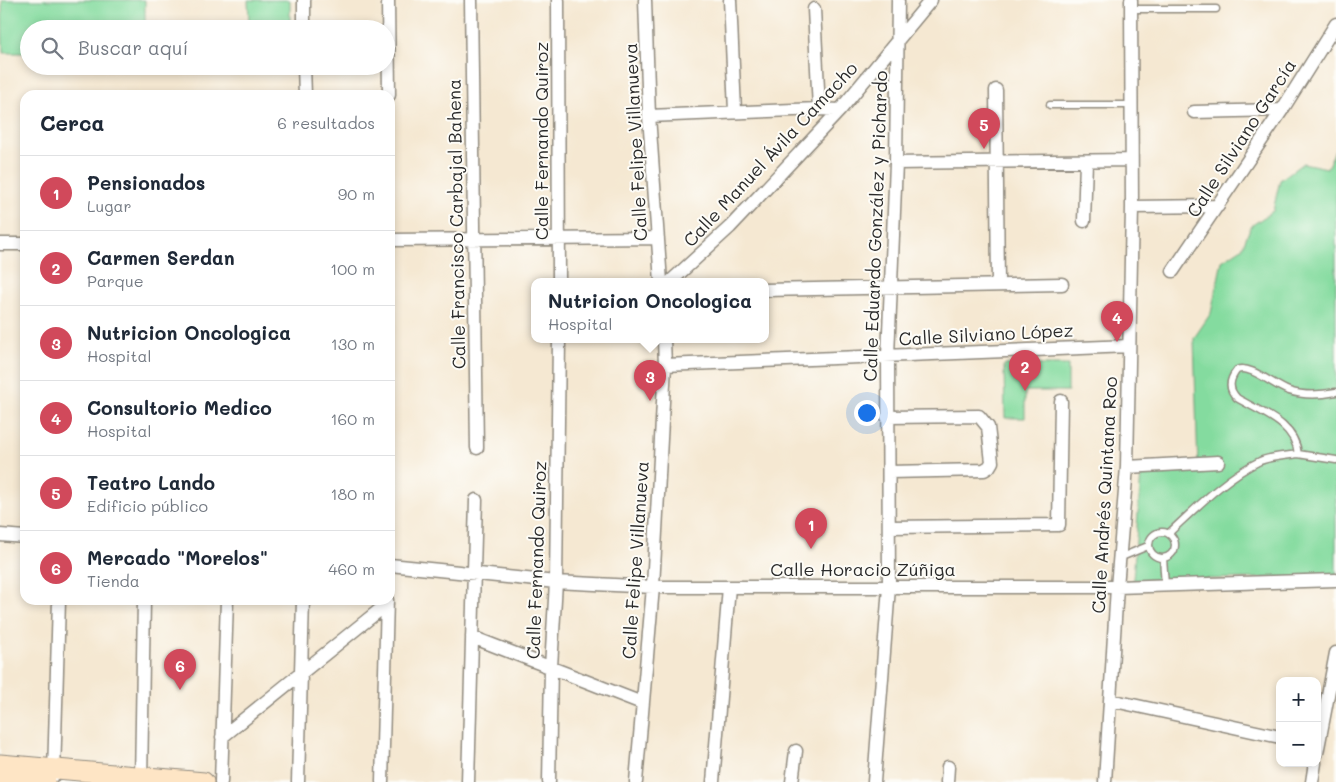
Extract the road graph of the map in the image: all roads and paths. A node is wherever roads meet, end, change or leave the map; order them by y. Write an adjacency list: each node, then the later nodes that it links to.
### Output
1 (304, 0): 12 (street)
2 (388, 0): 13 (street)
3 (471, 0): 39 (street, Calle Francisco Carbajal Bahena)
4 (558, 0): 37 (street, Calle Fernando Quiroz)
5 (645, 0): 28 (street, Calle Felipe Villanueva)
6 (730, 0): 26 (street)
7 (898, 0): 15 (street, Calle Eduardo González y Pichardo)
8 (931, 0): 15 (street, Calle Manuel Ávila Camacho)
9 (1131, 4): 11 (lane); 22 (street, Calle Andrés Quintana Roo)
10 (814, 9): 23 (street)
11 (1216, 9)
12 (304, 20)
13 (388, 20)
14 (1336, 24): 25 (street, Calle Silviano García)
15 (898, 40): 24 (street, Calle Manuel Ávila Camacho); 32 (street, Calle Eduardo González y Pichardo)
16 (304, 75): 18 (street)
17 (389, 75): 19 (street)
18 (305, 90)
19 (389, 90)
20 (996, 90): 30 (street)
21 (1050, 106): 22 (lane)
22 (1131, 106): 29 (street, Calle Andrés Quintana Roo)
23 (819, 108): 24 (street); 26 (street)
24 (840, 110): 45 (street, Calle Manuel Ávila Camacho)
25 (1282, 110): 27 (street); 33 (street, Calle Silviano García)
26 (735, 111): 28 (street)
27 (1194, 112)
28 (649, 116): 36 (street, Calle Felipe Villanueva)
29 (1131, 160): 31 (street); 34 (street, Calle Andrés Quintana Roo)
30 (997, 162): 31 (street); 32 (street); 46 (street)
31 (1086, 162): 35 (street)
32 (896, 163): 48 (street, Calle Eduardo González y Pichardo)
33 (1218, 206): 34 (street); 42 (street, Calle Silviano García)
34 (1132, 207): 52 (street, Calle Andrés Quintana Roo)
35 (1084, 221)
36 (658, 238): 37 (street); 44 (street, Calle Felipe Villanueva)
37 (560, 239): 39 (street); 43 (street, Calle Fernando Quiroz)
38 (395, 240): 39 (street)
39 (473, 240): 58 (street, Calle Francisco Carbajal Bahena)
40 (0, 244): 41 (street)
41 (20, 244)
42 (1173, 271)
43 (559, 278)
44 (661, 278)
45 (674, 278)
46 (998, 284): 47 (street); 48 (street)
47 (1062, 284)
48 (890, 286): 49 (street); 53 (street, Calle Eduardo González y Pichardo)
49 (769, 290)
50 (559, 343): 75 (street, Calle Fernando Quiroz)
51 (664, 343): 54 (street, Calle Felipe Villanueva)
52 (1129, 346): 53 (street, Calle Silviano López); 62 (street, Calle Andrés Quintana Roo)
53 (888, 356): 54 (street, Calle Silviano López); 57 (street, Calle Eduardo González y Pichardo)
54 (665, 365): 77 (street, Calle Felipe Villanueva)
55 (1336, 392): 59 (lane)
56 (1061, 401): 65 (street)
57 (887, 417): 63 (street, Calle Eduardo González y Pichardo); 63 (street)
58 (477, 448)
59 (1298, 454): 60 (lane); 66 (lane)
60 (1336, 460)
61 (1218, 462): 62 (street)
62 (1127, 467): 70 (street, Calle Andrés Quintana Roo)
63 (889, 472): 65 (street, Calle Eduardo González y Pichardo)
64 (476, 500): 73 (street)
65 (889, 527): 79 (street, Calle Eduardo González y Pichardo)
66 (1169, 534): 69 (lane); 71 (lane)
67 (0, 535): 68 (street)
68 (20, 537)
69 (1148, 546): 70 (lane); 71 (lane)
70 (1119, 558): 80 (street, Calle Andrés Quintana Roo)
71 (1163, 558): 76 (lane)
72 (395, 566): 73 (street, Calle Horacio Zúñiga)
73 (472, 574): 75 (street, Calle Horacio Zúñiga); 87 (street)
74 (1336, 580): 76 (street, Calle Horacio Zúñiga)
75 (556, 582): 77 (street, Calle Horacio Zúñiga); 89 (street, Calle Fernando Quiroz)
76 (1165, 585): 80 (street, Calle Horacio Zúñiga)
77 (653, 587): 78 (street, Calle Horacio Zúñiga); 92 (street, Calle Felipe Villanueva)
78 (729, 587): 79 (street, Calle Horacio Zúñiga); 110 (street)
79 (889, 587): 80 (street, Calle Horacio Zúñiga); 112 (street, Calle Eduardo González y Pichardo)
80 (1117, 587): 91 (street, Calle Andrés Quintana Roo)
81 (59, 605): 101 (street)
82 (144, 605): 102 (street)
83 (227, 605): 95 (street)
84 (303, 605): 90 (street)
85 (383, 605): 90 (street)
86 (387, 605): 106 (street)
87 (472, 638): 89 (street); 107 (street)
88 (1336, 653): 93 (street)
89 (550, 667): 92 (street); 108 (street, Calle Fernando Quiroz)
90 (301, 673): 95 (street); 105 (street)
91 (1110, 700): 94 (street); 114 (street, Calle Andrés Quintana Roo)
92 (642, 703): 109 (street, Calle Felipe Villanueva)
93 (1321, 731)
94 (1276, 735)
95 (222, 737): 104 (street)
96 (796, 751): 111 (street)
97 (0, 764): 101 (main road)
98 (948, 767): 113 (street)
99 (1314, 767): 115 (street)
100 (0, 777): 101 (main road)
101 (51, 777): 102 (main road)
102 (141, 780): 103 (main road)
103 (204, 782)
104 (221, 782)
105 (298, 782)
106 (382, 782)
107 (468, 782)
108 (549, 782)
109 (636, 782)
110 (713, 782)
111 (792, 782)
112 (874, 782)
113 (947, 782)
114 (1105, 782)
115 (1312, 782)

